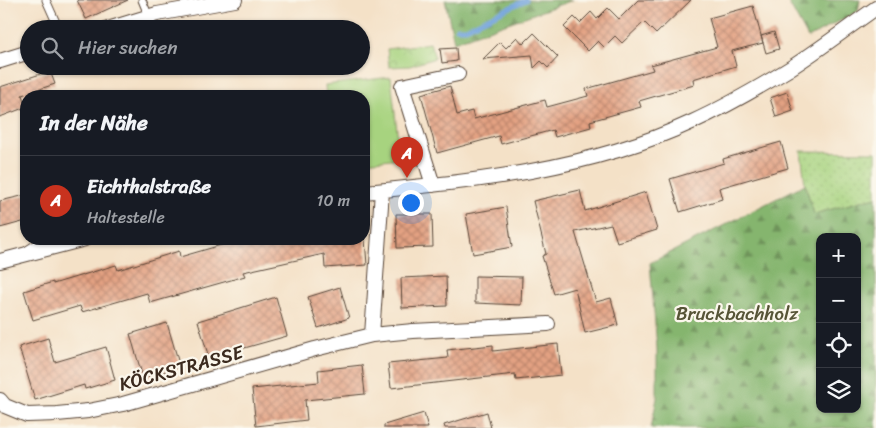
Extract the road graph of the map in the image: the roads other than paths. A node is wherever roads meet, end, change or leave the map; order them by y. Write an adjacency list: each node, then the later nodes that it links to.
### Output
1 (46, 0): 6 (lane)
2 (142, 0): 5 (lane)
3 (235, 0): 5 (street)
4 (876, 8): 11 (street)
5 (149, 16): 7 (street)
6 (54, 20)
7 (136, 20)
8 (20, 55): 9 (street)
9 (0, 61)
10 (458, 74): 11 (street)
11 (433, 185): 12 (street)
12 (382, 191): 13 (street); 19 (street)
13 (370, 192)
14 (34, 245): 16 (lane)
15 (61, 245): 16 (street)
16 (17, 256): 17 (street)
17 (0, 261)
18 (548, 324): 19 (street, KÖCKSTRASSE)
19 (372, 335): 20 (street, KÖCKSTRASSE)
20 (0, 400)

